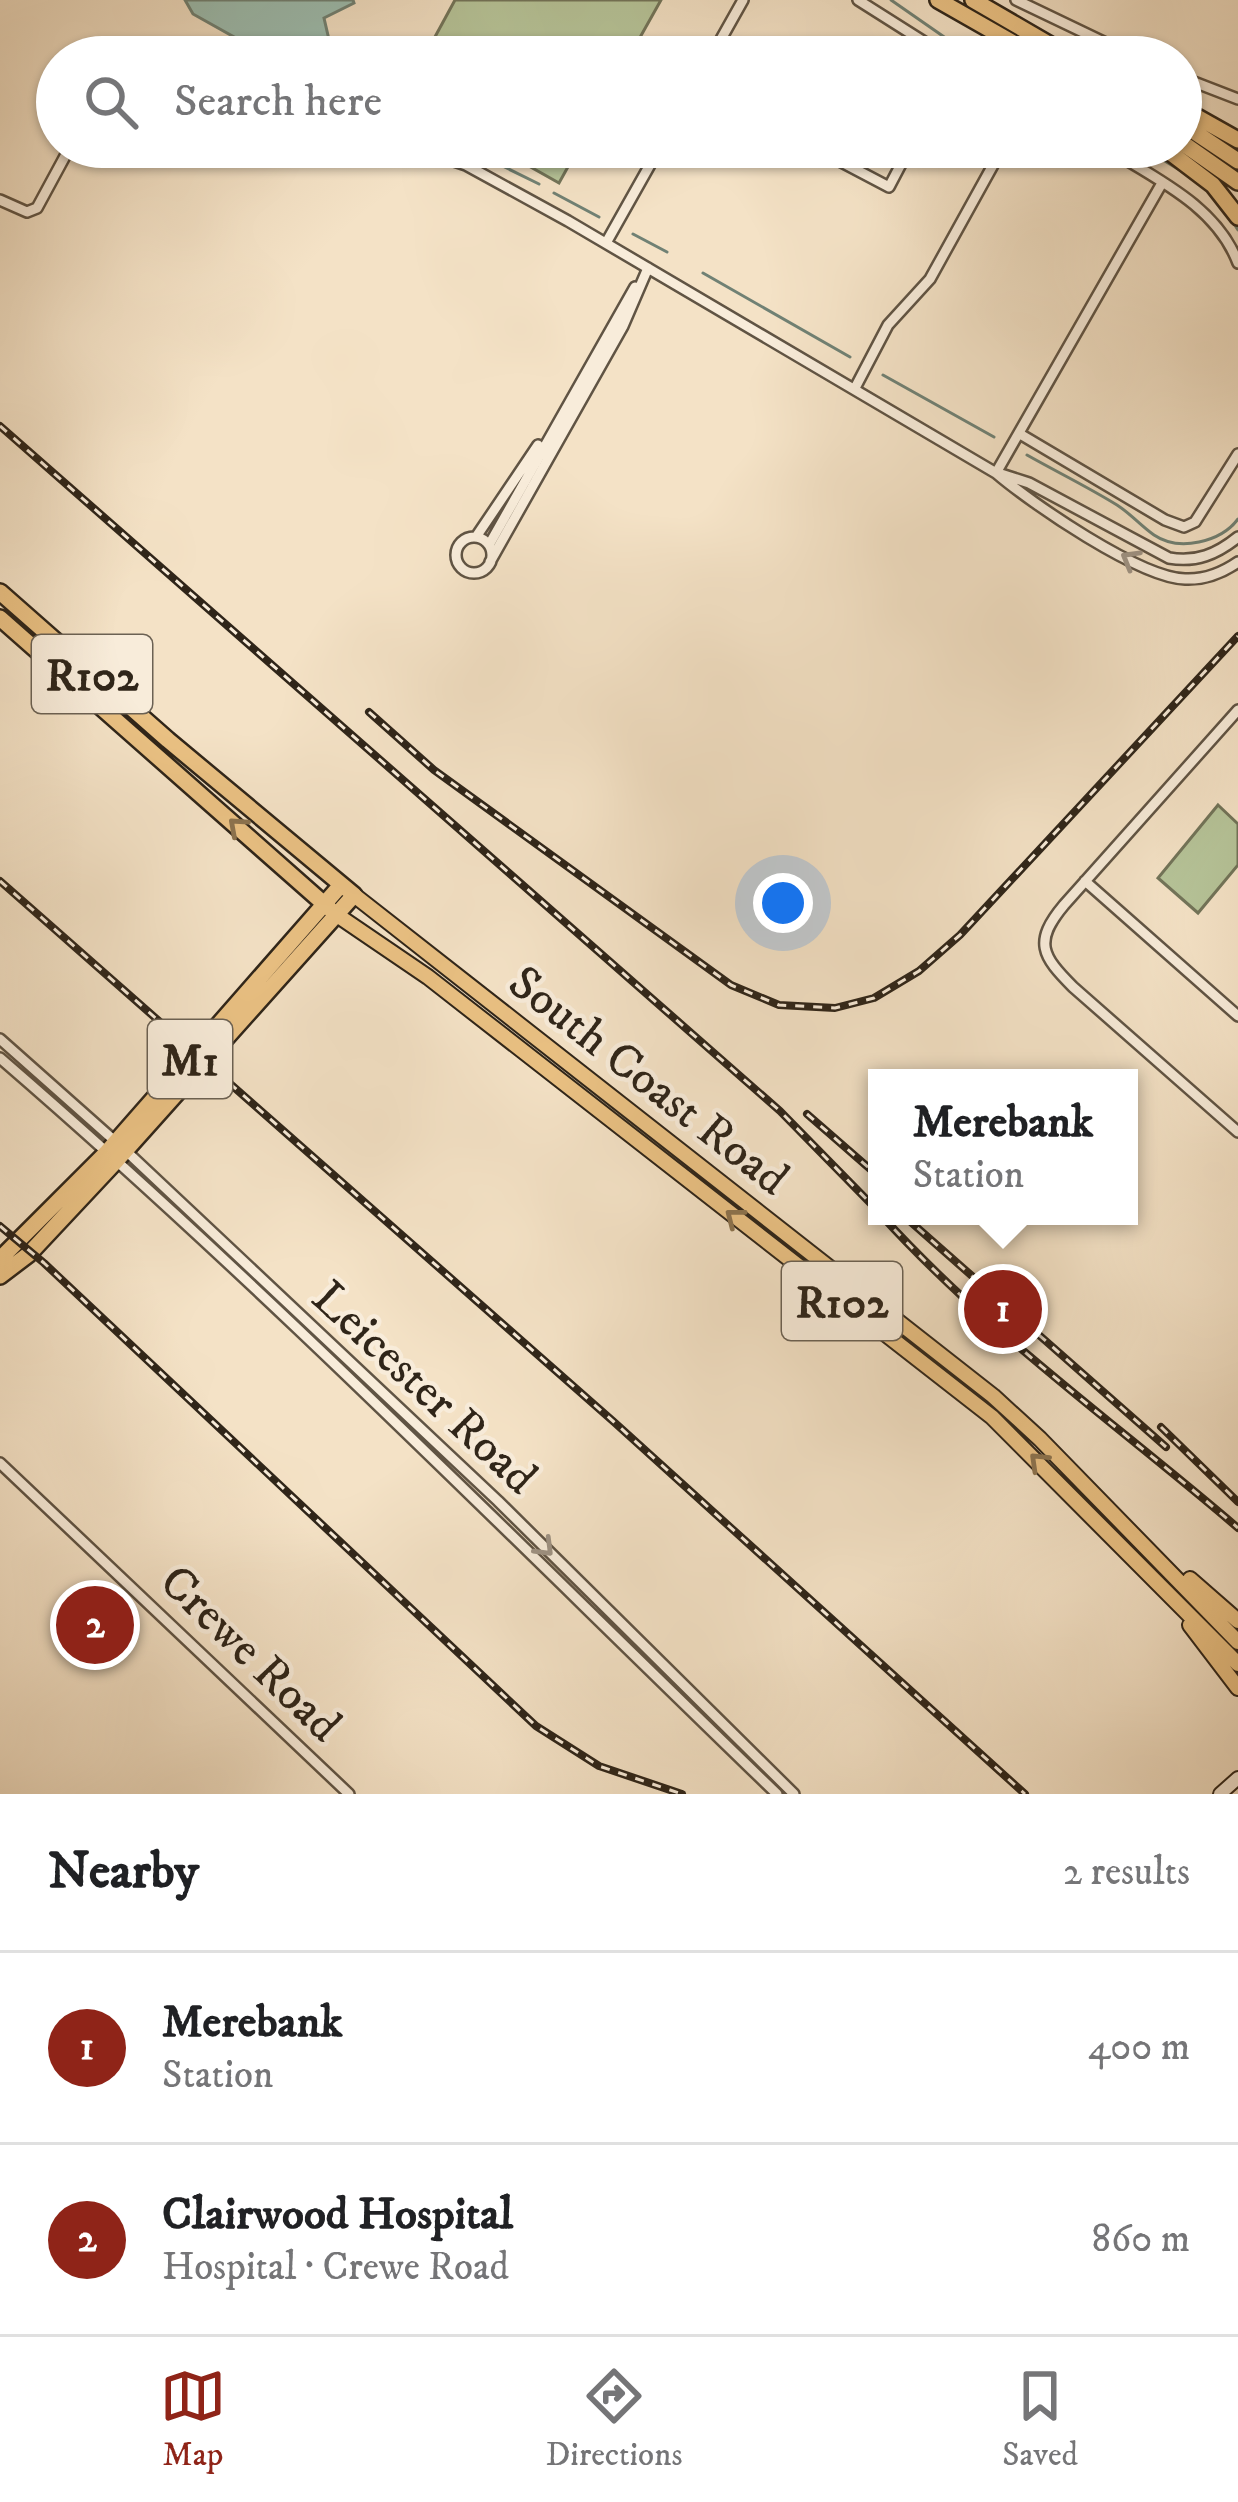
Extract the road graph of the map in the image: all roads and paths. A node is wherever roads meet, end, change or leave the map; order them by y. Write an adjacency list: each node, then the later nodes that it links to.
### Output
1 (743, 0): 10 (street)
2 (858, 0): 11 (street)
3 (938, 0): 8 (highway)
4 (973, 0): 9 (highway)
5 (1016, 0): 7 (street)
6 (1052, 1): 7 (street)
7 (1045, 15): 16 (street)
8 (970, 18): 12 (highway); 13 (highway)
9 (1008, 20): 14 (highway); 15 (highway)
10 (723, 36)
11 (915, 36)
12 (995, 36)
13 (1001, 36)
14 (1035, 36)
15 (1043, 36)
16 (1090, 36)
17 (1202, 85): 18 (street)
18 (1238, 99)
19 (1202, 120): 21 (highway)
20 (1202, 137): 23 (highway)
21 (1238, 140)
22 (1202, 157): 33 (highway)
23 (1238, 161)
24 (59, 168): 34 (street)
25 (471, 168): 36 (street)
26 (648, 168): 36 (street)
27 (853, 168): 28 (street)
28 (899, 168)
29 (991, 168): 39 (street)
30 (1139, 168): 32 (street)
31 (1191, 168): 35 (highway)
32 (1162, 182): 37 (street); 41 (street)
33 (1238, 182)
34 (0, 200)
35 (1238, 217)
36 (606, 243): 38 (street)
37 (1238, 263)
38 (648, 268): 39 (street); 40 (street); 47 (street)
39 (854, 388): 43 (street)
40 (553, 428): 44 (street); 46 (street)
41 (1019, 434): 42 (street); 43 (street)
42 (1238, 454)
43 (996, 472): 45 (street); 48 (street, one-way to 43)
44 (476, 537): 46 (street); 47 (street)
45 (1238, 537)
46 (489, 545): 47 (street)
47 (490, 562)
48 (1238, 562)
49 (0, 592): 53 (highway, South Coast Road / R102)
50 (0, 618): 54 (highway, South Coast Road / R102, one-way to 50)
51 (1238, 710): 52 (street)
52 (1085, 881): 57 (street); 65 (street)
53 (347, 890): 54 (highway, M1); 55 (main road, South Coast Road / R102)
54 (331, 910): 56 (main road, South Coast Road / R102); 67 (highway, M1)
55 (415, 944): 56 (main road); 59 (main road, South Coast Road / R102)
56 (403, 959): 59 (main road, South Coast Road / R102)
57 (1238, 1016)
58 (0, 1040): 61 (street, Leicester Road)
59 (537, 1052): 63 (main road, South Coast Road / R102); 64 (main road, South Coast Road / R102)
60 (0, 1058): 62 (street, Leicester Road)
61 (25, 1061): 62 (street); 67 (street, Leicester Road)
62 (16, 1072): 67 (street, Leicester Road)
63 (619, 1105): 64 (main road); 66 (main road, South Coast Road / R102)
64 (608, 1118): 68 (main road, South Coast Road / R102)
65 (1238, 1132)
66 (669, 1144): 68 (main road); 69 (main road, South Coast Road / R102)
67 (116, 1151): 73 (highway, M1); 83 (street, Leicester Road, one-way to 83); 84 (street, Leicester Road)
68 (659, 1158): 70 (main road, South Coast Road / R102)
69 (700, 1168): 70 (main road); 71 (main road, South Coast Road / R102)
70 (690, 1182): 72 (main road, South Coast Road / R102, one-way to 70)
71 (781, 1231): 72 (main road); 74 (main road, South Coast Road / R102)
72 (770, 1245): 75 (main road, South Coast Road / R102)
73 (2, 1267)
74 (933, 1349): 75 (main road); 77 (main road, South Coast Road / R102)
75 (922, 1364): 78 (main road, South Coast Road / R102, one-way to 75)
76 (0, 1463): 88 (street, Crewe Road)
77 (1090, 1489): 78 (main road); 79 (main road, South Coast Road / R102)
78 (1079, 1502): 80 (main road, South Coast Road / R102)
79 (1152, 1552): 81 (main road); 82 (main road, South Coast Road / R102)
80 (1150, 1575): 85 (main road, South Coast Road / R102); 86 (main road)
81 (1238, 1622)
82 (1238, 1642)
83 (641, 1643): 84 (street); 90 (street, Leicester Road)
84 (632, 1653): 89 (street, Leicester Road)
85 (1238, 1664)
86 (1238, 1688)
87 (1238, 1778): 91 (street)
88 (349, 1794)
89 (777, 1794)
90 (794, 1794)
91 (1220, 1794)

